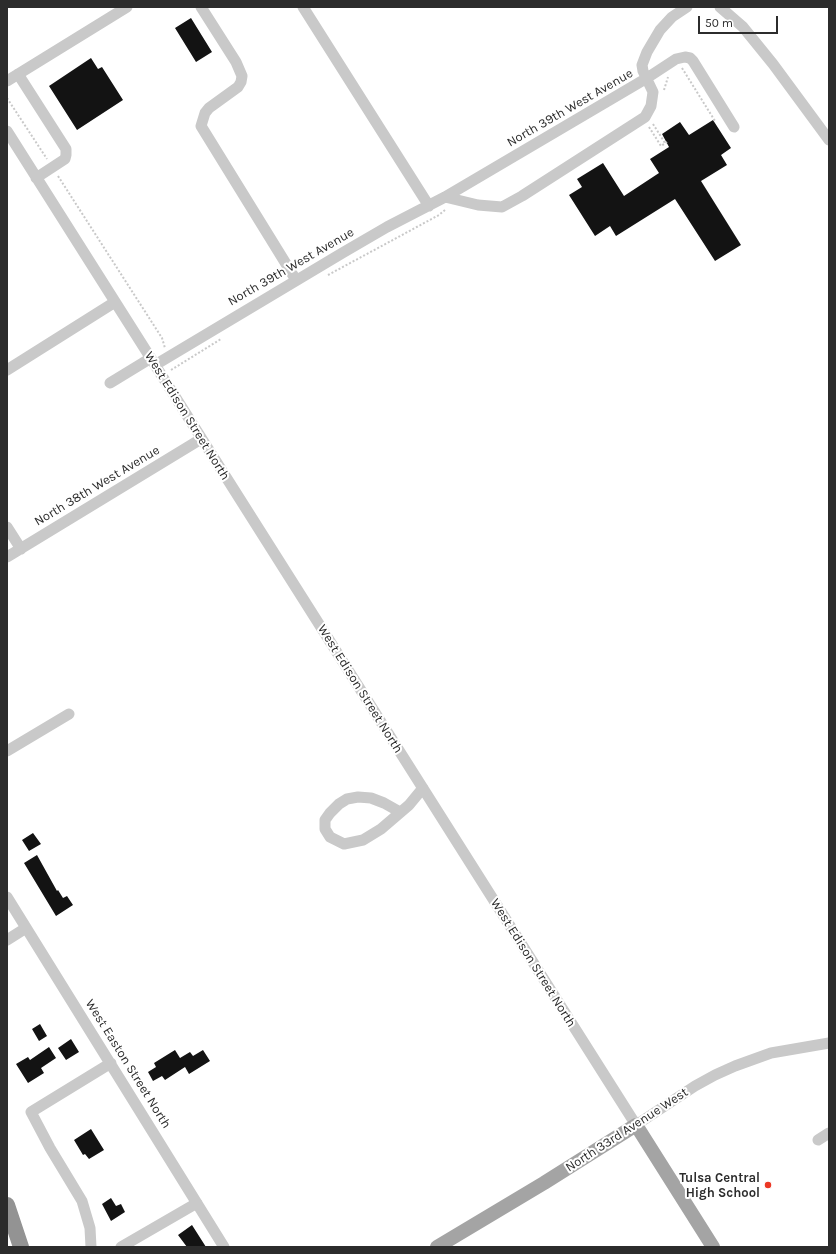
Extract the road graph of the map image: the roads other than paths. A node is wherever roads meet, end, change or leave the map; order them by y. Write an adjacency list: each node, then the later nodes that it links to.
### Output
1 (127, 7): 6 (street)
2 (201, 7): 15 (street)
3 (303, 7): 14 (street)
4 (687, 7): 7 (street)
5 (720, 7): 11 (street)
6 (18, 74): 8 (street); 12 (street)
7 (647, 78): 9 (street, North 39th West Avenue); 13 (street, North 39th West Avenue); 13 (street, North 39th West Avenue)
8 (7, 81)
9 (734, 127)
10 (7, 132): 12 (street, West Edison Street North)
11 (829, 140)
12 (36, 178): 16 (street, West Edison Street North)
13 (447, 202): 14 (street, North 39th West Avenue)
14 (429, 206): 15 (street, North 39th West Avenue)
15 (296, 280): 17 (street, North 39th West Avenue)
16 (115, 302): 17 (street, West Edison Street North); 18 (street)
17 (153, 362): 19 (street, North 39th West Avenue); 20 (street, West Edison Street North)
18 (7, 370)
19 (110, 383)
20 (201, 439): 22 (street, North 38th West Avenue); 26 (street, West Edison Street North)
21 (7, 527): 22 (street)
22 (21, 549): 23 (street, North 38th West Avenue)
23 (7, 557)
24 (69, 714): 25 (street)
25 (7, 751)
26 (423, 788): 27 (street); 33 (street, West Edison Street North)
27 (400, 812): 27 (street)
28 (7, 897): 29 (street, West Easton Street North)
29 (26, 928): 30 (street); 32 (street, West Easton Street North)
30 (7, 940)
31 (829, 1043): 33 (street, North 33rd Avenue West)
32 (111, 1063): 36 (street, West Easton Street North); 39 (street)
33 (636, 1125): 42 (main road, North 33rd Avenue West); 43 (main road, West Edison Street North)
34 (829, 1133): 35 (street)
35 (818, 1140)
36 (196, 1203): 40 (street); 41 (street, West Easton Street North)
37 (7, 1205): 38 (highway)
38 (21, 1247)
39 (91, 1247)
40 (121, 1247)
41 (224, 1247)
42 (437, 1247)
43 (713, 1247)

